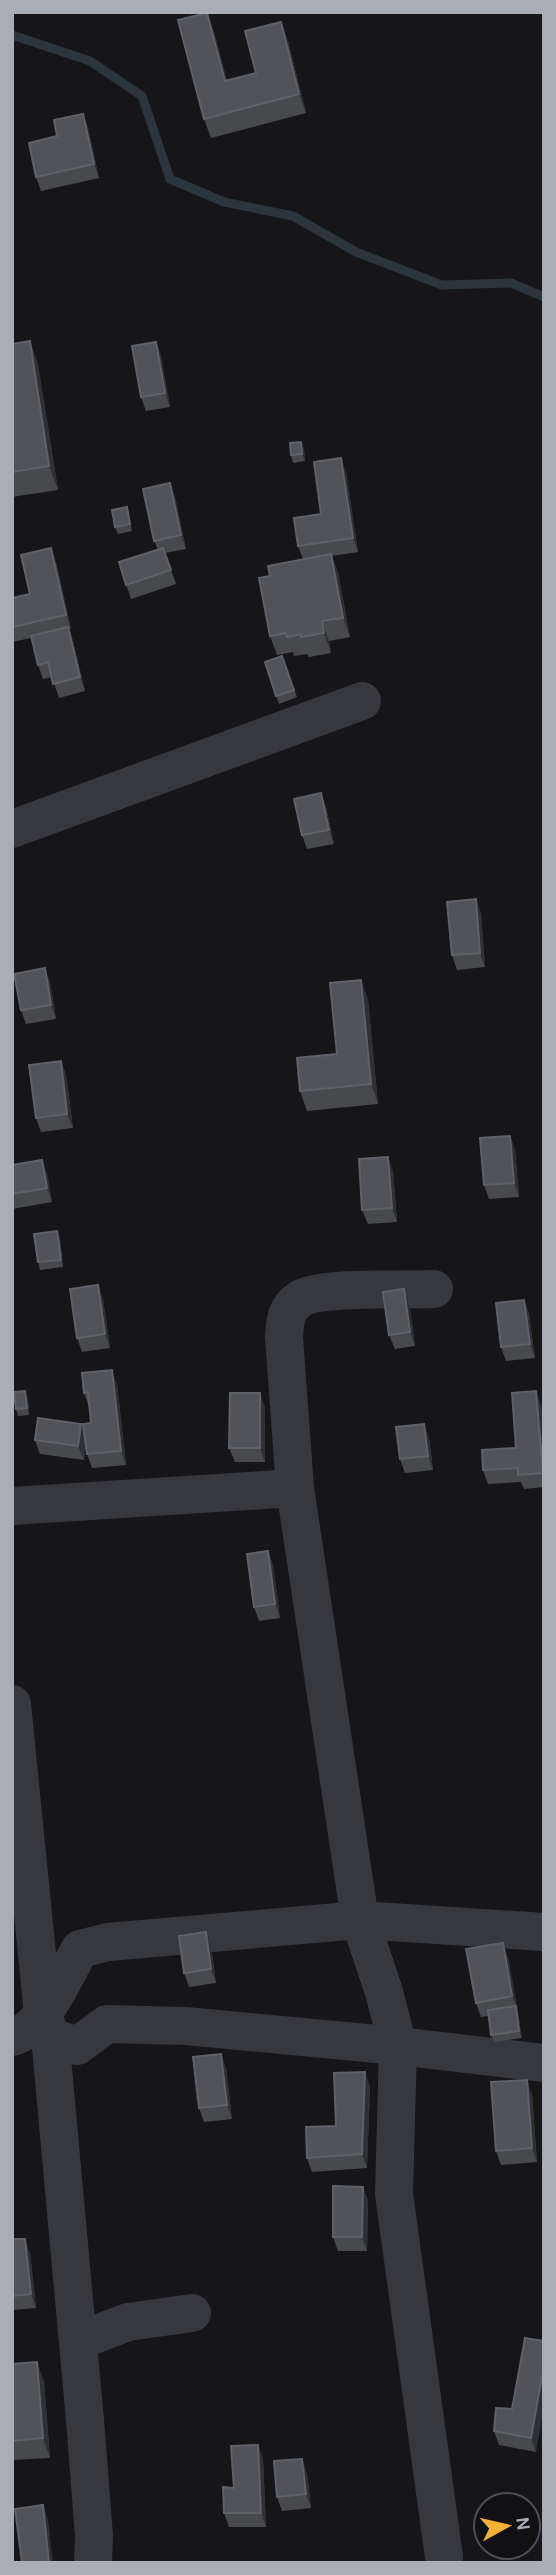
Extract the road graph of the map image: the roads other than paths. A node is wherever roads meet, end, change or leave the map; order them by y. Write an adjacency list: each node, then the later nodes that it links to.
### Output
1 (362, 701): 2 (street)
2 (12, 829)
3 (434, 1289): 4 (street)
4 (295, 1488): 5 (street); 7 (street)
5 (12, 1506)
6 (12, 1704): 9 (street)
7 (360, 1920): 8 (street); 9 (street); 11 (street)
8 (544, 1931)
9 (47, 2025): 10 (street); 11 (street); 14 (street)
10 (12, 2037)
11 (398, 2046): 12 (street); 15 (street)
12 (544, 2063)
13 (192, 2313): 14 (street)
14 (78, 2342): 16 (street)
15 (444, 2557)
16 (93, 2563)

